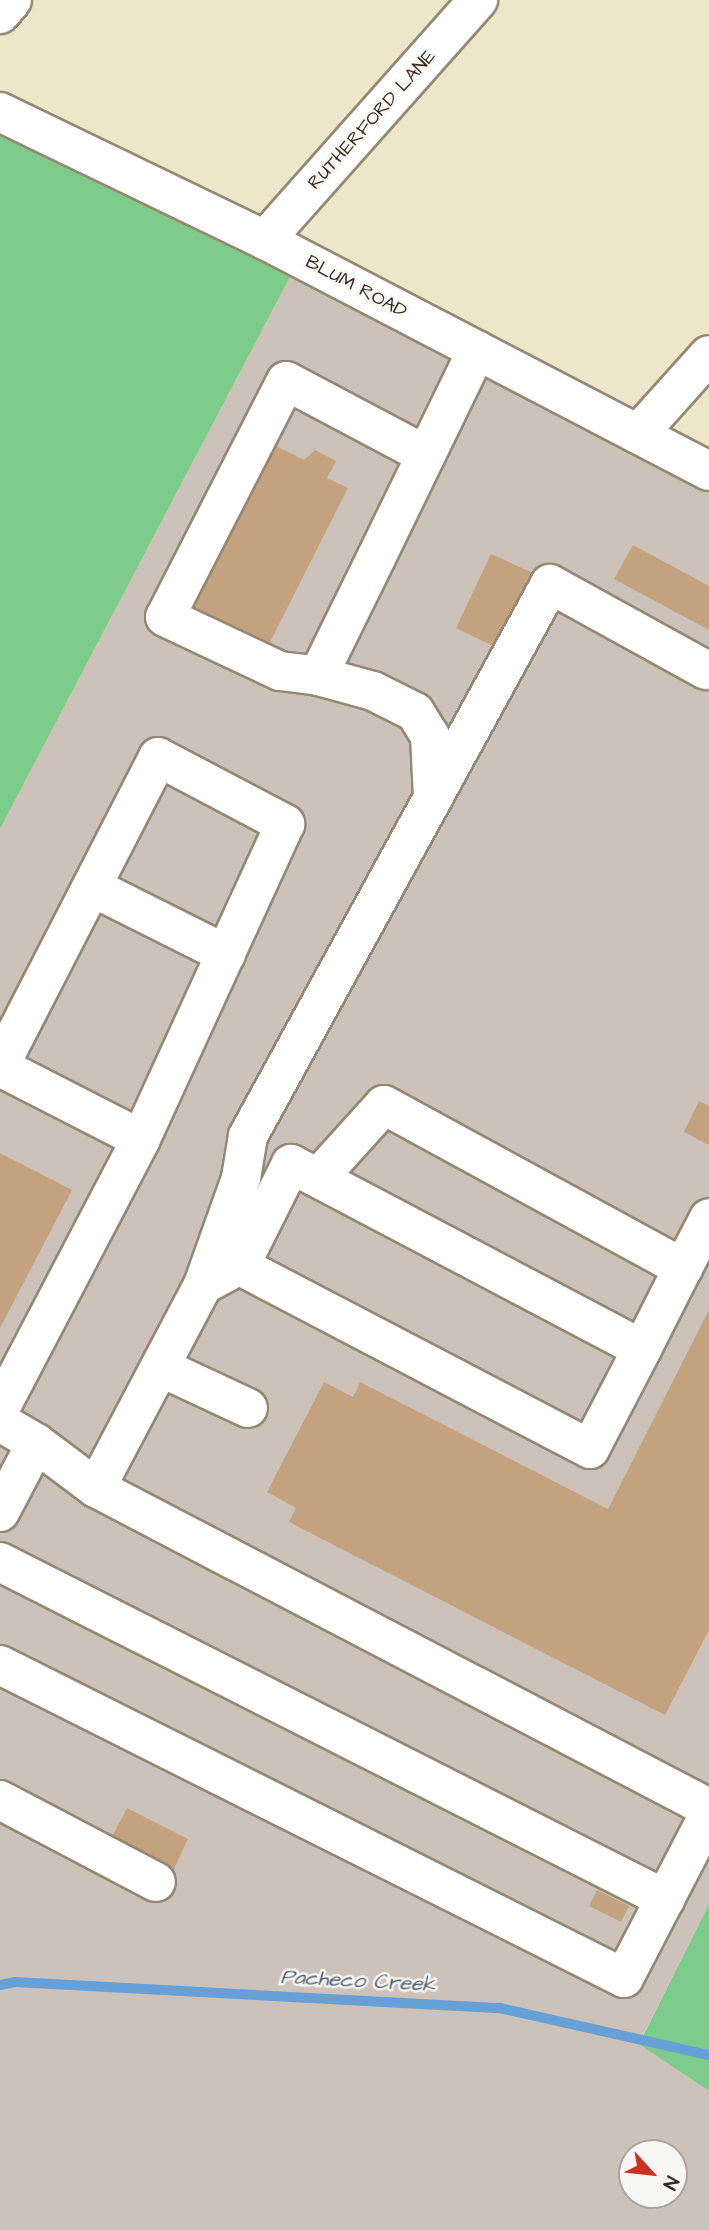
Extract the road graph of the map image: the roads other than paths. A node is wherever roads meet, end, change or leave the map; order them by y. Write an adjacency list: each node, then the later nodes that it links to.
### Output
1 (12, 0): 3 (street)
2 (478, 0): 5 (street, RUTHERFORD LANE)
3 (0, 14)
4 (0, 112): 5 (street, BLUM ROAD)
5 (265, 240): 6 (street, BLUM ROAD)
6 (477, 350): 8 (street, BLUM ROAD); 9 (street)
7 (709, 355): 8 (street)
8 (638, 434): 10 (street, BLUM ROAD)
9 (426, 455): 12 (street); 12 (street)
10 (709, 471)
11 (706, 670): 13 (street)
12 (318, 676): 13 (street)
13 (433, 798): 22 (street)
14 (92, 887): 15 (street); 15 (street); 16 (street)
15 (226, 954): 17 (street)
16 (0, 1066): 17 (street)
17 (141, 1139): 26 (street)
18 (318, 1178): 20 (street); 21 (street); 23 (street)
19 (709, 1218): 21 (street)
20 (240, 1266): 22 (street); 23 (street)
21 (683, 1268): 23 (street)
22 (203, 1285): 24 (street)
23 (642, 1349)
24 (160, 1367): 25 (street); 29 (street)
25 (248, 1408)
26 (0, 1409)
27 (0, 1422): 28 (street)
28 (36, 1443): 29 (street); 30 (street)
29 (96, 1488): 34 (street)
30 (0, 1512)
31 (0, 1562): 37 (street)
32 (0, 1665): 37 (street)
33 (0, 1800): 36 (street)
34 (709, 1808)
35 (709, 1814): 37 (street)
36 (156, 1882)
37 (665, 1899)

